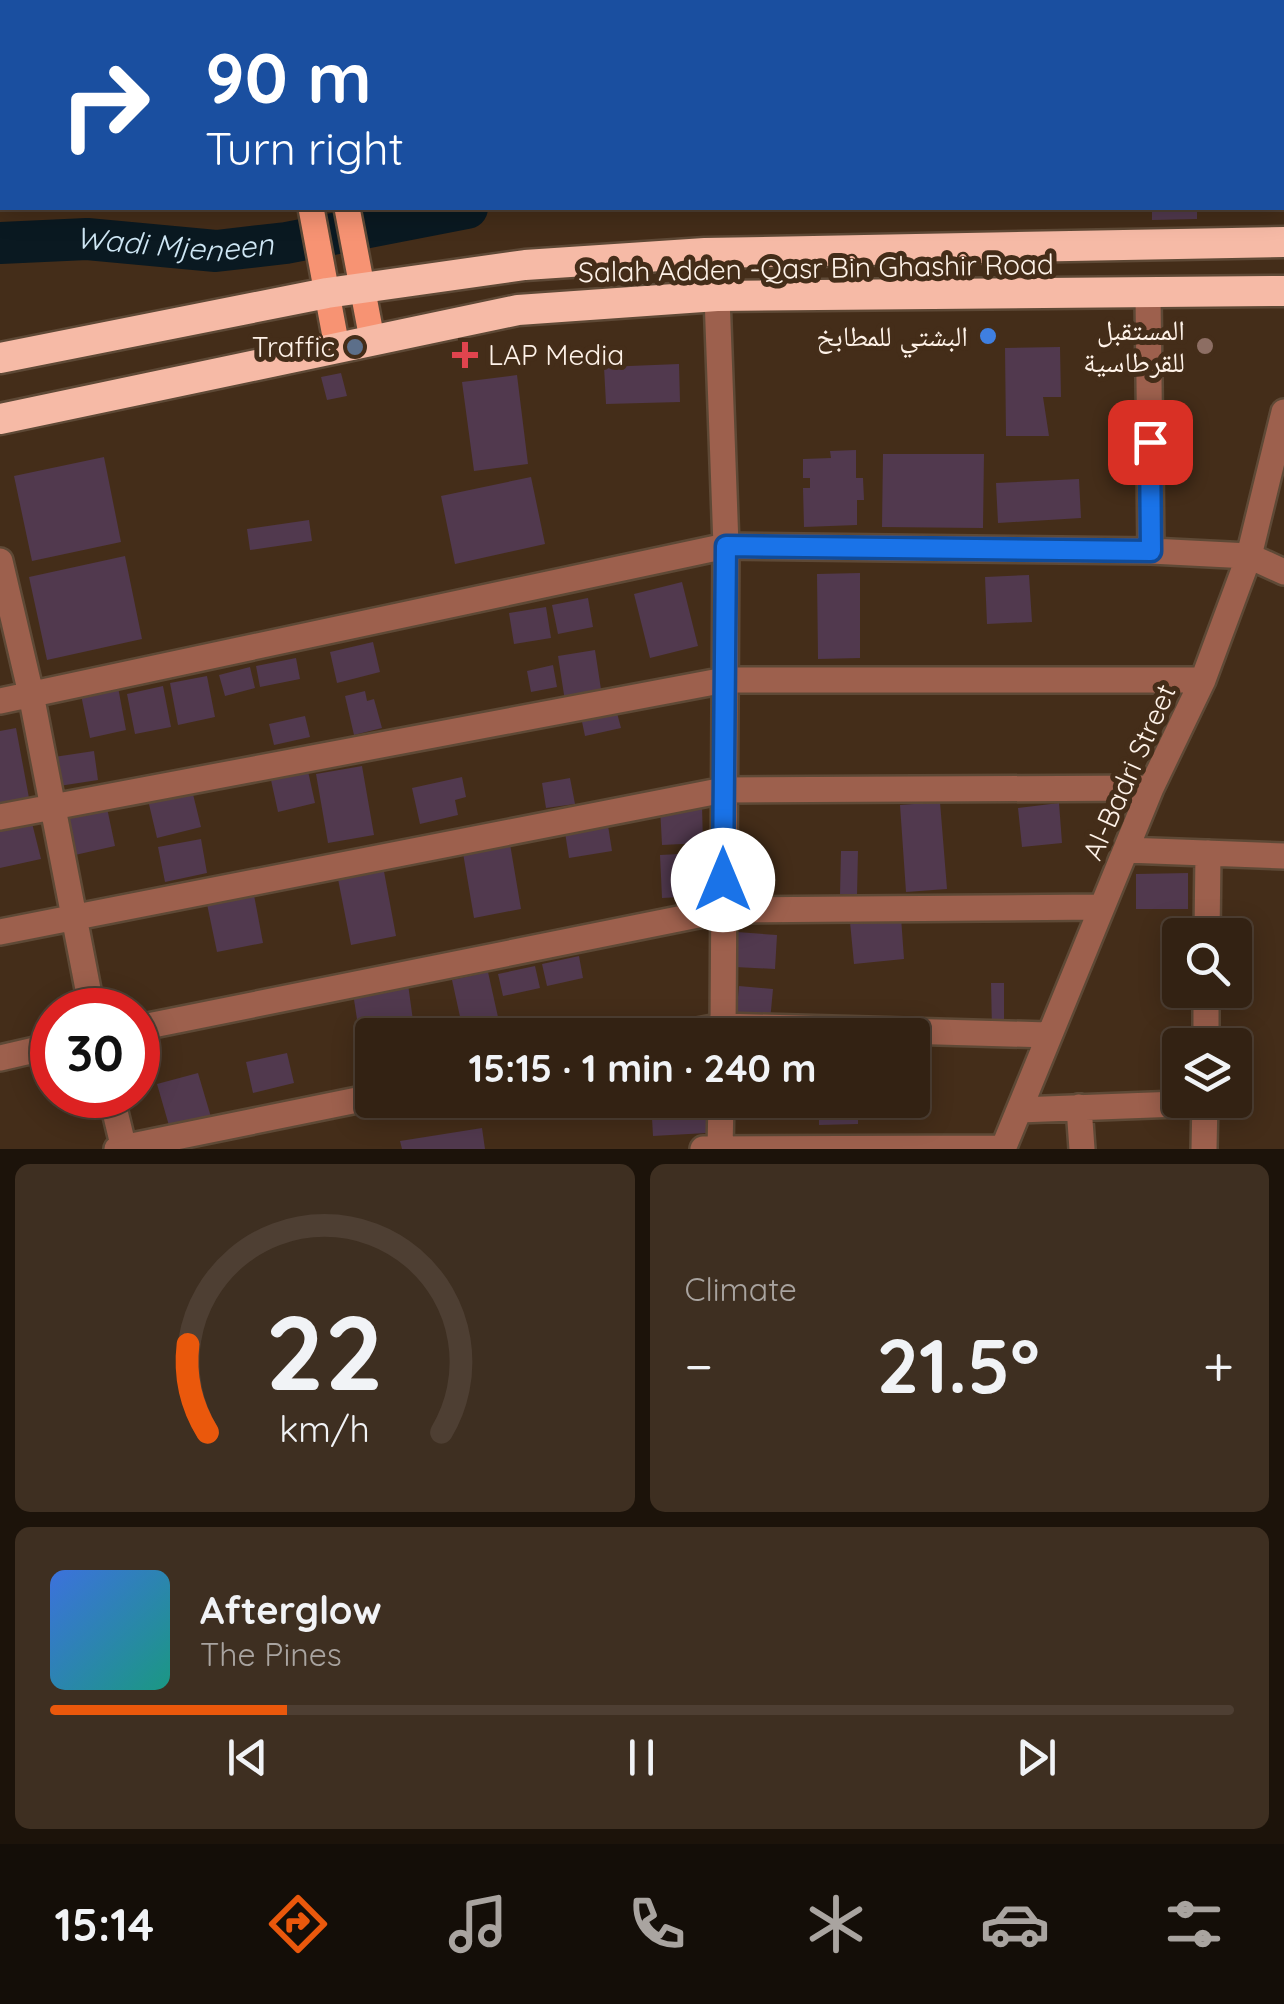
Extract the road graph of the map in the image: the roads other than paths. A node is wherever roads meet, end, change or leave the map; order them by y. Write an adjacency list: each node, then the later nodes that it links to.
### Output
1 (312, 210): 4 (main road)
2 (347, 210): 5 (main road)
3 (1284, 242): 5 (highway)
4 (325, 279): 5 (highway); 10 (main road); 11 (highway)
5 (363, 288): 9 (main road)
6 (1284, 291): 8 (highway, Salah Adden -Qasr Bin Ghashir Road)
7 (717, 296): 8 (highway, Salah Adden -Qasr Bin Ghashir Road); 9 (highway, Salah Adden -Qasr Bin Ghashir Road); 14 (street)
8 (1148, 296): 15 (street)
9 (372, 339): 10 (highway, Salah Adden -Qasr Bin Ghashir Road)
10 (336, 346): 13 (highway, Salah Adden -Qasr Bin Ghashir Road)
11 (0, 358)
12 (1284, 416): 16 (street, Al-Badri Street)
13 (0, 418)
14 (726, 546): 15 (street); 19 (street); 21 (street)
15 (1151, 551): 16 (street)
16 (1249, 556): 18 (street); 20 (street, Al-Badri Street)
17 (0, 561): 21 (street)
18 (1284, 572)
19 (725, 680): 20 (street); 24 (street); 25 (street)
20 (1203, 680): 23 (street, Al-Badri Street)
21 (31, 694): 22 (street); 25 (street)
22 (0, 701)
23 (1151, 788): 24 (street); 27 (street, Al-Badri Street)
24 (724, 790): 31 (street); 32 (street)
25 (50, 807): 26 (street); 32 (street)
26 (0, 817)
27 (1126, 850): 28 (street); 30 (street, Al-Badri Street)
28 (1208, 853): 29 (street); 33 (street)
29 (1284, 856)
30 (1100, 908): 31 (street); 39 (street, Al-Badri Street)
31 (723, 910): 36 (street); 37 (street)
32 (72, 917): 34 (street); 35 (street)
33 (1207, 918)
34 (0, 932)
35 (87, 988)
36 (723, 1018)
37 (160, 1024)
38 (930, 1033): 39 (street)
39 (1048, 1035): 45 (street, Al-Badri Street)
40 (30, 1051): 41 (street)
41 (0, 1058)
42 (355, 1101): 50 (street)
43 (1162, 1103): 44 (street)
44 (1079, 1107): 45 (street); 52 (street)
45 (1018, 1110): 51 (street, Al-Badri Street)
46 (115, 1118): 50 (street)
47 (719, 1118): 49 (street)
48 (1205, 1118): 53 (street)
49 (715, 1148): 51 (street)
50 (121, 1149)
51 (1003, 1149)
52 (1082, 1149)
53 (1204, 1149)

